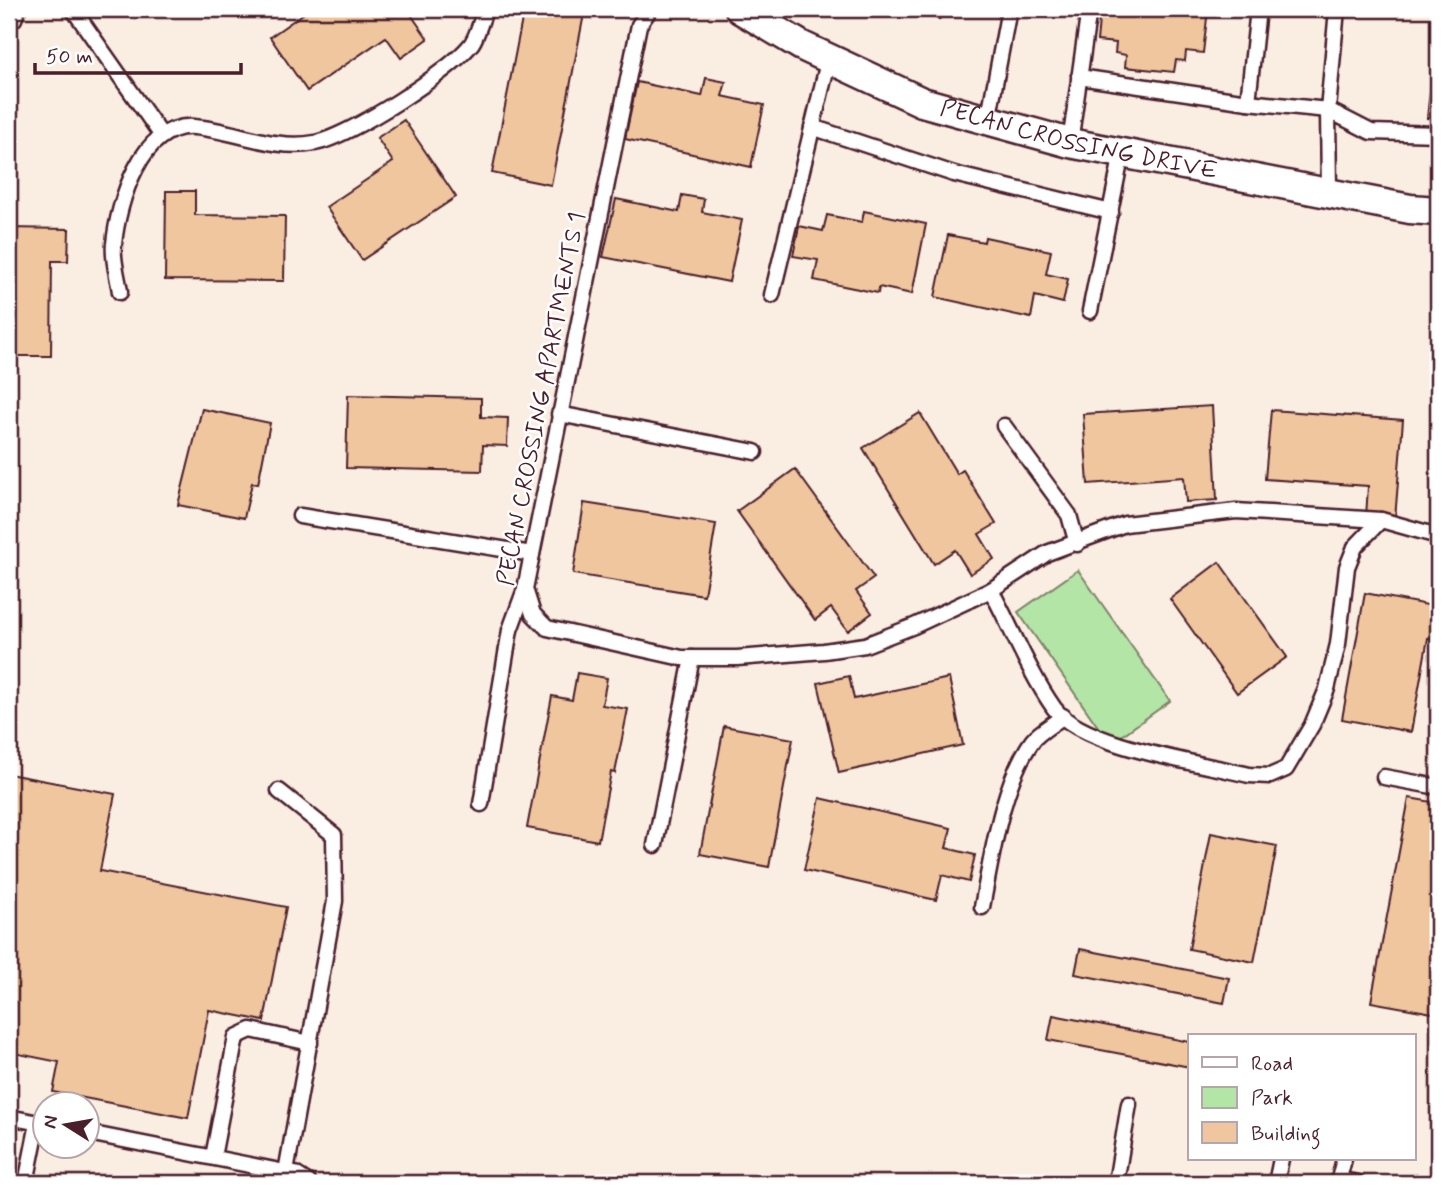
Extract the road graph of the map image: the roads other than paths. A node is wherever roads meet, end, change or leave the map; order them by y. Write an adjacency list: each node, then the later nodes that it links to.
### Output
1 (18, 9): 10 (lane)
2 (73, 9): 18 (lane)
3 (486, 9): 18 (lane)
4 (650, 9): 27 (lane, PECAN CROSSING APARTMENTS 1)
5 (740, 9): 11 (street, PECAN CROSSING DRIVE)
6 (1009, 9): 15 (lane)
7 (1089, 9): 12 (lane)
8 (1258, 9): 13 (lane)
9 (1337, 9): 14 (lane)
10 (9, 22)
11 (829, 58): 15 (street, PECAN CROSSING DRIVE); 16 (lane)
12 (1079, 77): 13 (lane); 19 (lane)
13 (1248, 102): 14 (lane)
14 (1328, 110): 17 (lane); 21 (lane)
15 (988, 121): 19 (street, PECAN CROSSING DRIVE)
16 (812, 127): 23 (lane); 25 (lane)
17 (1438, 134)
18 (162, 136): 24 (lane)
19 (1070, 143): 20 (street, PECAN CROSSING DRIVE)
20 (1122, 153): 21 (street, PECAN CROSSING DRIVE); 23 (lane)
21 (1329, 193): 22 (street, PECAN CROSSING DRIVE)
22 (1438, 211)
23 (1111, 212): 26 (lane)
24 (120, 292)
25 (772, 295)
26 (1090, 312)
27 (559, 414): 29 (lane); 34 (lane, PECAN CROSSING APARTMENTS 1)
28 (1004, 426): 33 (lane)
29 (755, 452)
30 (299, 516): 34 (lane)
31 (1381, 520): 32 (lane, PECAN CROSSING APARTMENTS 1); 33 (lane, PECAN CROSSING APARTMENTS 1); 38 (lane)
32 (1438, 536)
33 (1077, 544): 36 (lane, PECAN CROSSING APARTMENTS 1)
34 (532, 554): 35 (lane, PECAN CROSSING APARTMENTS 1)
35 (525, 589): 37 (lane, PECAN CROSSING APARTMENTS 1); 42 (lane)
36 (991, 590): 37 (lane, PECAN CROSSING APARTMENTS 1); 38 (lane)
37 (692, 658): 43 (lane)
38 (1063, 716): 44 (lane)
39 (1384, 777): 40 (lane)
40 (1438, 787)
41 (279, 791): 45 (lane)
42 (481, 804)
43 (655, 845)
44 (982, 907)
45 (310, 1043): 50 (lane); 54 (lane)
46 (1129, 1104): 58 (lane)
47 (9, 1117): 48 (lane)
48 (32, 1122)
49 (102, 1136): 50 (lane)
50 (213, 1157): 54 (lane)
51 (32, 1160): 56 (lane)
52 (1281, 1160): 59 (lane)
53 (1344, 1160): 55 (lane)
54 (286, 1172): 57 (lane)
55 (1338, 1181): 60 (lane)
56 (26, 1183)
57 (309, 1183)
58 (1116, 1183)
59 (1276, 1183)
60 (1358, 1183)

